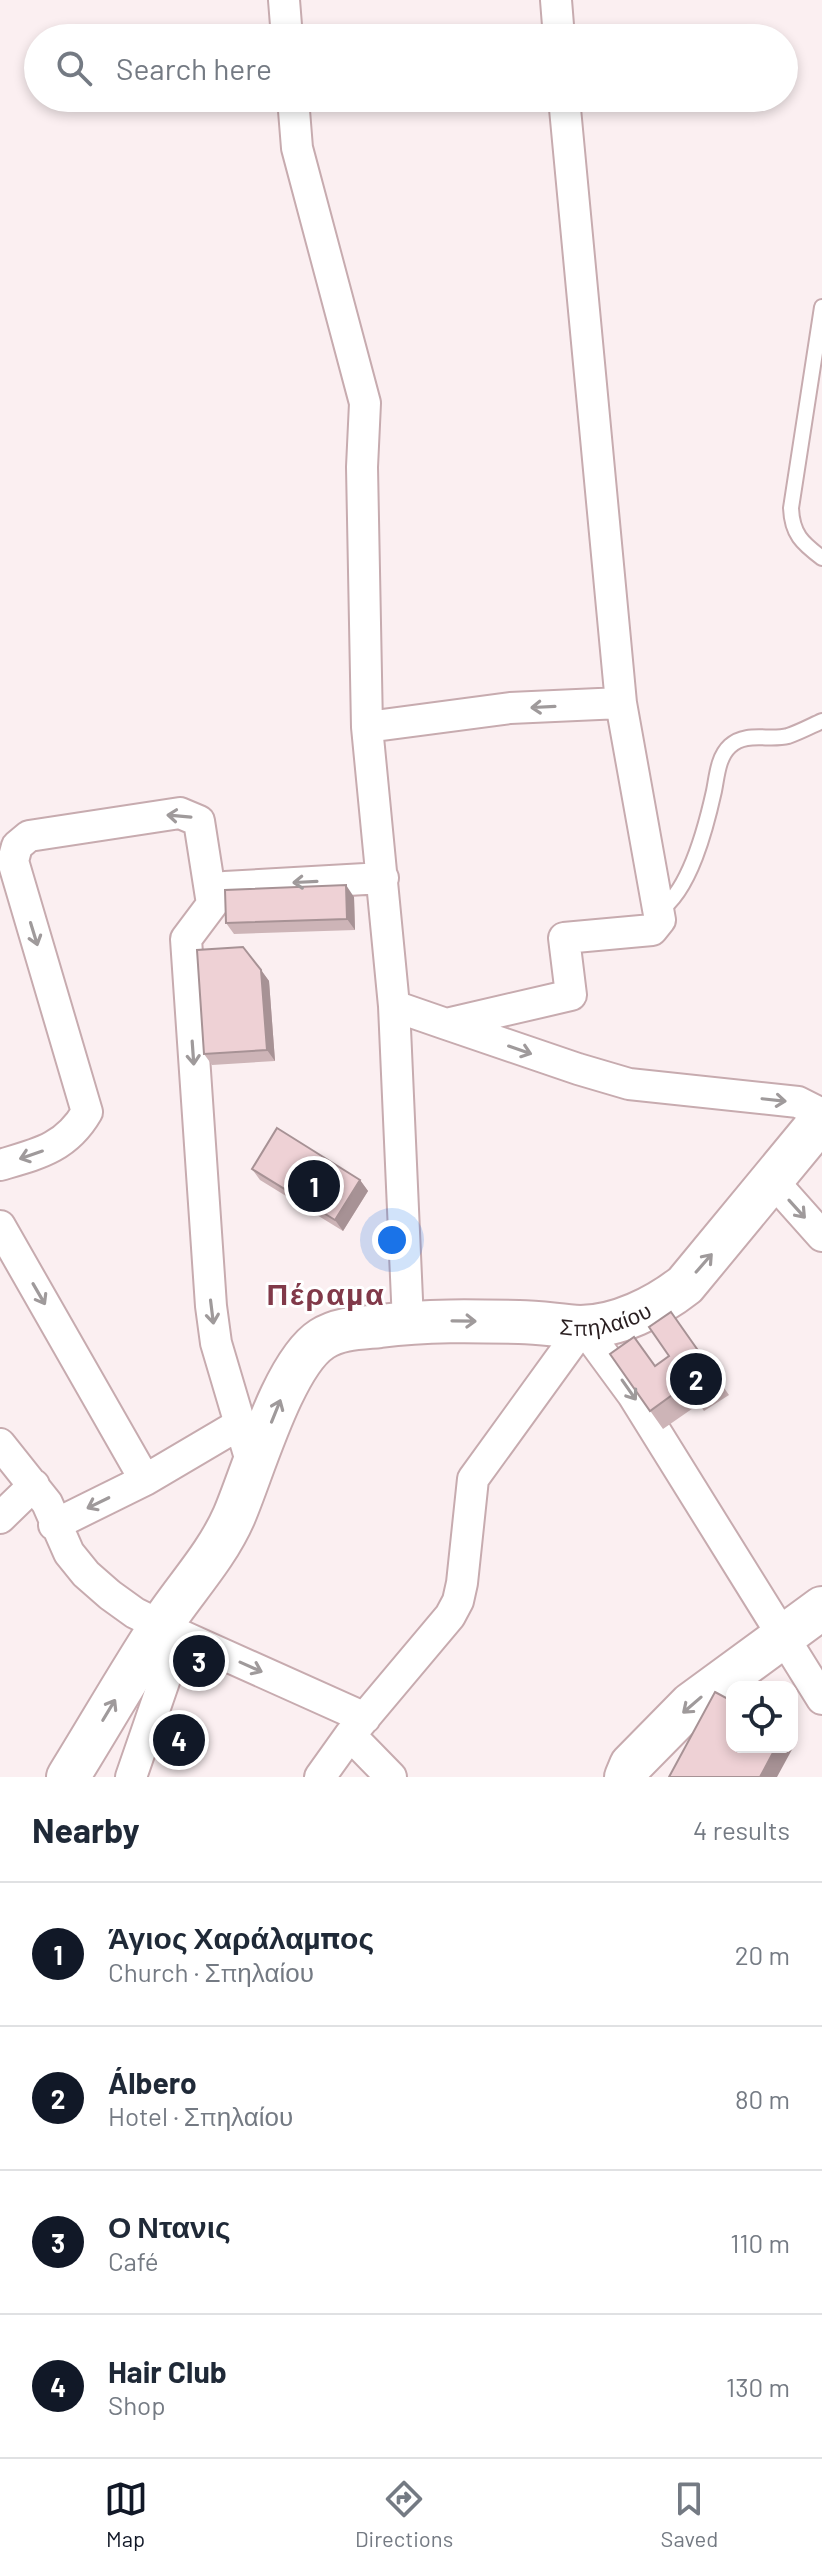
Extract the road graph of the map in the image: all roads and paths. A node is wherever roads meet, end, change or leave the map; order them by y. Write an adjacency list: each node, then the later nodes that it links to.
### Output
1 (284, 0): 3 (street)
2 (556, 0): 4 (street)
3 (286, 24)
4 (558, 24)
5 (294, 112): 11 (street)
6 (565, 112): 9 (street)
7 (822, 307): 8 (lane)
8 (822, 558)
9 (621, 703): 11 (street, one-way to 11); 14 (street)
10 (822, 721): 14 (lane)
11 (367, 727): 12 (street)
12 (383, 878): 13 (street, one-way to 13); 15 (street)
13 (212, 904): 18 (street, one-way to 18); 24 (street, one-way to 24)
14 (658, 911): 16 (street)
15 (394, 1006): 16 (street); 22 (street)
16 (446, 1024): 17 (street, one-way to 17)
17 (822, 1116): 19 (street, Σπηλαίου)
18 (0, 1165)
19 (773, 1181): 21 (street, one-way to 21); 23 (street, Σπηλαίου, one-way to 19)
20 (0, 1226): 27 (street, one-way to 27)
21 (822, 1236)
22 (408, 1322): 23 (street, Σπηλαίου, one-way to 23); 26 (street, Σπηλαίου, one-way to 22)
23 (583, 1327): 33 (street, one-way to 33); 35 (street)
24 (240, 1424): 26 (street); 27 (street)
25 (0, 1444): 28 (street)
26 (253, 1468): 32 (street)
27 (145, 1480): 30 (street, one-way to 30)
28 (34, 1485): 29 (street); 30 (street)
29 (0, 1518)
30 (54, 1525): 32 (street)
31 (822, 1608): 33 (street)
32 (171, 1630): 35 (street, one-way to 35); 36 (street, one-way to 32); 37 (street)
33 (783, 1638): 34 (street); 40 (street, one-way to 40)
34 (822, 1699)
35 (358, 1726): 38 (street); 39 (street)
36 (68, 1777)
37 (131, 1777)
38 (320, 1777)
39 (391, 1777)
40 (626, 1777)

